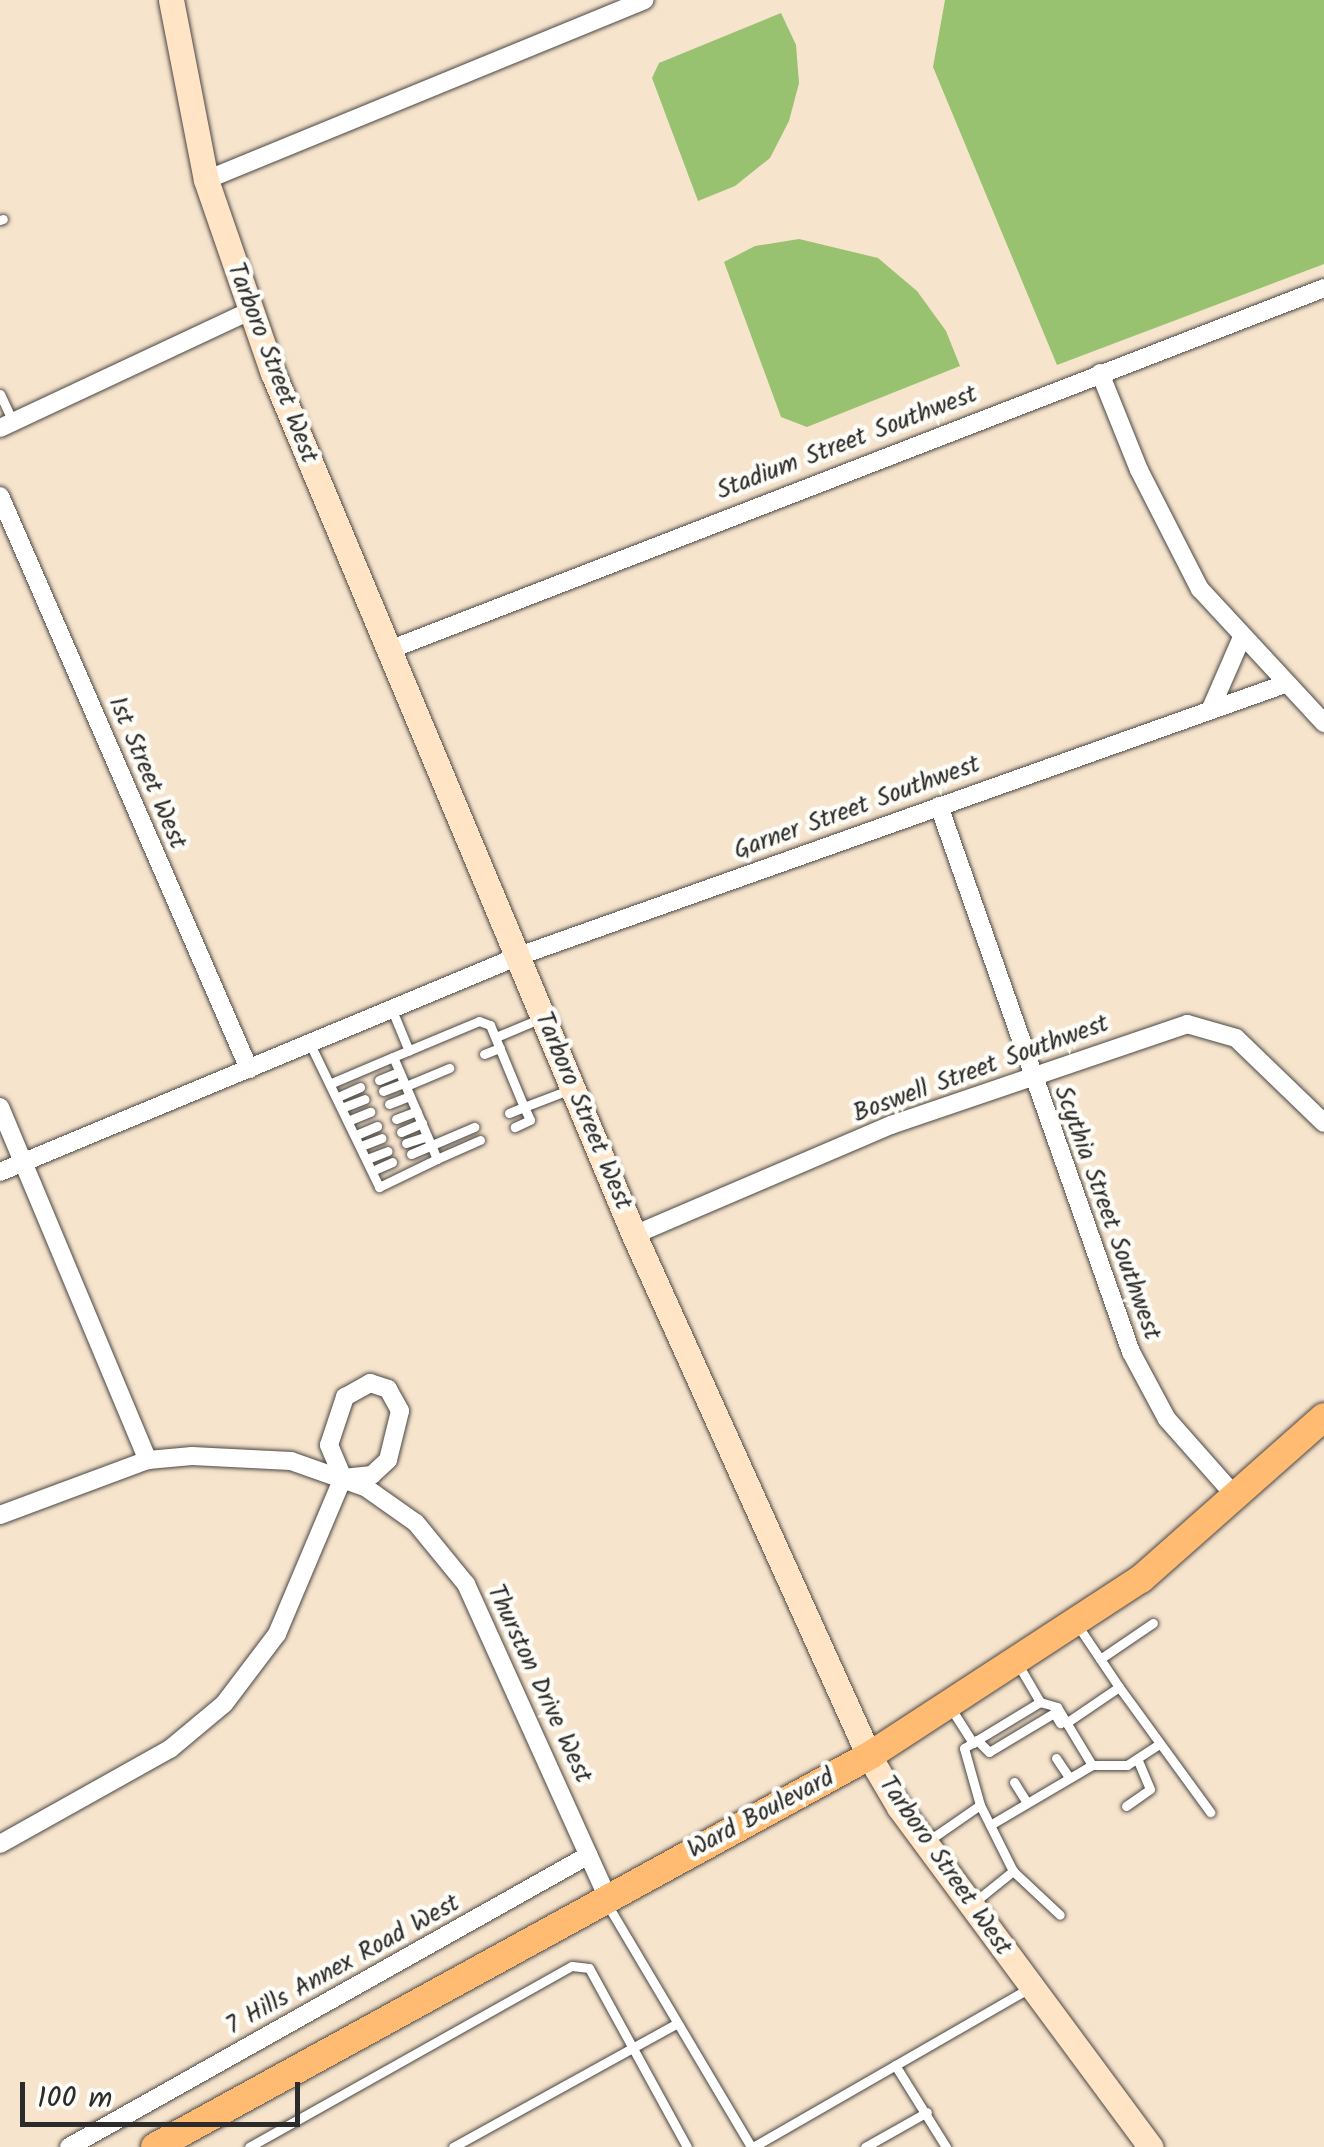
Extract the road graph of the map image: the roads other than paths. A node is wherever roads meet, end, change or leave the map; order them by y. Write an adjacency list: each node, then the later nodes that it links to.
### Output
1 (171, 0): 3 (main road, Tarboro Street West)
2 (645, 0): 3 (street)
3 (206, 180): 5 (main road, Tarboro Street West)
4 (1324, 288): 6 (street, Stadium Street Southwest)
5 (250, 311): 8 (street); 11 (main road, Tarboro Street West)
6 (1100, 374): 10 (street); 11 (street, Stadium Street Southwest)
7 (0, 394): 8 (lane)
8 (6, 425)
9 (0, 496): 25 (street, 1st Street West)
10 (1242, 637): 12 (street); 13 (street)
11 (389, 650): 16 (main road, Tarboro Street West)
12 (1284, 684): 13 (street, Garner Street Southwest); 14 (street)
13 (1212, 706): 15 (street, Garner Street Southwest)
14 (1324, 723)
15 (939, 806): 16 (street, Garner Street Southwest); 27 (street, Scythia Street Southwest)
16 (519, 956): 17 (street, Garner Street Southwest); 18 (main road, Tarboro Street West)
17 (392, 1010): 20 (street, Garner Street Southwest); 21 (lane)
18 (544, 1017): 19 (lane); 31 (main road, Tarboro Street West)
19 (498, 1043): 21 (lane); 22 (lane); 36 (lane)
20 (310, 1044): 25 (street, Garner Street Southwest); 28 (lane)
21 (409, 1051): 23 (lane)
22 (484, 1054)
23 (394, 1058): 26 (lane); 28 (lane)
24 (449, 1068): 30 (lane)
25 (249, 1069): 58 (street, Garner Street Southwest)
26 (400, 1072): 30 (lane); 30 (lane)
27 (1031, 1079): 44 (street, Boswell Street Southwest); 62 (street, Boswell Street Southwest); 66 (street, Scythia Street Southwest)
28 (334, 1082): 32 (lane)
29 (360, 1087): 32 (lane)
30 (407, 1088): 34 (lane); 38 (lane)
31 (574, 1088): 36 (lane); 62 (main road, Tarboro Street West)
32 (340, 1096): 35 (lane)
33 (365, 1098): 35 (lane)
34 (389, 1104)
35 (344, 1107): 42 (lane)
36 (524, 1107): 40 (lane); 47 (lane)
37 (0, 1108): 58 (street)
38 (417, 1110): 41 (lane); 43 (lane)
39 (370, 1112): 42 (lane)
40 (509, 1113)
41 (396, 1119)
42 (350, 1120): 49 (lane)
43 (422, 1124): 48 (lane); 52 (lane)
44 (1324, 1124)
45 (377, 1126): 49 (lane)
46 (474, 1127): 52 (lane)
47 (515, 1127)
48 (401, 1132)
49 (356, 1135): 53 (lane)
50 (382, 1138): 53 (lane)
51 (480, 1140): 56 (lane)
52 (430, 1141): 54 (lane); 56 (lane)
53 (361, 1146): 57 (lane)
54 (409, 1149)
55 (388, 1151): 57 (lane)
56 (437, 1159): 60 (lane)
57 (367, 1160): 60 (lane)
58 (24, 1161): 61 (street, Garner Street Southwest); 64 (street)
59 (392, 1162): 60 (lane)
60 (372, 1171)
61 (0, 1172)
62 (634, 1235): 81 (main road, Tarboro Street West)
63 (1324, 1417): 66 (main road, Ward Boulevard)
64 (148, 1460): 65 (street, Thurston Drive West); 67 (street, Thurston Drive West)
65 (342, 1478): 65 (street); 93 (street); 94 (street, Thurston Drive West)
66 (1237, 1498): 69 (main road, Ward Boulevard)
67 (0, 1515)
68 (1153, 1623): 70 (lane)
69 (1076, 1624): 70 (lane); 71 (main road, Ward Boulevard)
70 (1100, 1659): 72 (lane)
71 (1016, 1662): 73 (lane); 74 (main road, Ward Boulevard)
72 (1118, 1687): 76 (lane); 80 (lane)
73 (1040, 1702): 75 (lane); 76 (lane)
74 (948, 1705): 79 (lane); 81 (main road, Ward Boulevard)
75 (1026, 1710): 77 (lane); 79 (lane)
76 (1066, 1723): 78 (lane)
77 (1037, 1727): 78 (lane); 79 (lane)
78 (1072, 1733): 84 (lane)
79 (979, 1739): 88 (lane)
80 (1158, 1745): 83 (lane); 90 (lane)
81 (869, 1756): 92 (main road, Tarboro Street West); 96 (main road, Ward Boulevard)
82 (1056, 1758): 85 (lane)
83 (1137, 1759): 84 (lane); 89 (lane)
84 (1092, 1765): 85 (lane)
85 (1068, 1776): 87 (lane)
86 (1014, 1782): 87 (lane)
87 (1026, 1801): 91 (lane)
88 (980, 1805): 91 (lane); 92 (lane)
89 (1126, 1806)
90 (1210, 1812)
91 (990, 1824): 95 (lane)
92 (925, 1843): 97 (main road, Tarboro Street West)
93 (0, 1844)
94 (589, 1856): 96 (street, Thurston Drive West); 104 (street, 7 Hills Annex Road West)
95 (1013, 1871): 97 (lane); 98 (lane)
96 (605, 1898): 100 (lane); 105 (main road, Ward Boulevard)
97 (971, 1904): 99 (main road, Tarboro Street West)
98 (1060, 1915)
99 (1031, 1987): 102 (lane); 112 (main road, Tarboro Street West)
100 (676, 2024): 101 (lane); 109 (lane)
101 (634, 2046): 106 (lane); 107 (lane); 108 (lane)
102 (895, 2066): 103 (lane); 109 (lane)
103 (927, 2112): 110 (lane); 111 (lane)
104 (69, 2147)
105 (155, 2147)
106 (249, 2147)
107 (452, 2147)
108 (687, 2147)
109 (752, 2147)
110 (865, 2147)
111 (946, 2147)
112 (1151, 2147)

